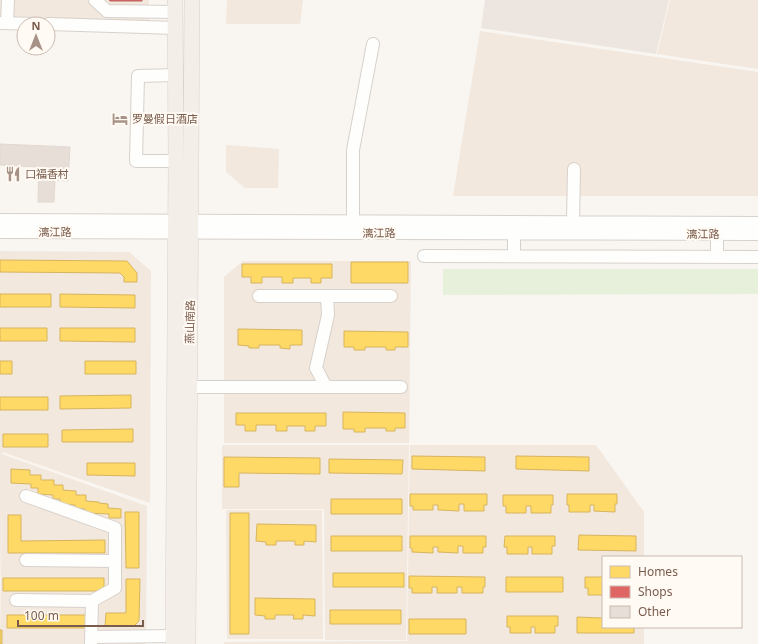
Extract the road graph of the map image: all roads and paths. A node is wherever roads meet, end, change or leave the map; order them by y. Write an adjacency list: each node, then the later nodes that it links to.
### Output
1 (8, 0): 5 (street)
2 (95, 0): 4 (street)
3 (192, 0): 10 (main road, 燕山南路)
4 (175, 6): 8 (main road, 燕山南路)
5 (4, 23): 6 (street)
6 (16, 23)
7 (56, 24): 8 (street)
8 (176, 28): 11 (main road, 燕山南路)
9 (373, 44): 15 (street)
10 (192, 66): 11 (main road); 19 (main road, 燕山南路)
11 (176, 71): 12 (main road, 燕山南路); 12 (street)
12 (176, 161): 18 (main road, 燕山南路)
13 (574, 169): 16 (street)
14 (0, 220): 18 (street, 漓江路)
15 (353, 221): 16 (street, 漓江路); 19 (street, 漓江路)
16 (573, 222): 17 (street, 漓江路)
17 (758, 223)
18 (176, 226): 19 (street, 漓江路); 20 (street, 漓江路); 31 (main road, 燕山南路)
19 (191, 226): 21 (street, 漓江路); 31 (main road, 燕山南路)
20 (0, 232)
21 (514, 233): 22 (street, 漓江路); 25 (street)
22 (717, 234): 23 (street, 漓江路); 26 (street)
23 (758, 234)
24 (424, 256): 25 (street)
25 (514, 256): 26 (street)
26 (718, 257): 27 (street)
27 (758, 257)
28 (259, 296): 29 (street)
29 (327, 296): 30 (street); 32 (street)
30 (391, 296)
31 (182, 387): 32 (street); 34 (main road, 燕山南路)
32 (326, 387): 33 (street)
33 (401, 387)
34 (181, 489): 40 (main road, 燕山南路); 41 (main road, 燕山南路)
35 (26, 496): 37 (street)
36 (26, 560): 37 (street)
37 (115, 561): 39 (street)
38 (16, 600): 39 (street)
39 (92, 601): 42 (street)
40 (173, 640): 41 (main road); 42 (street)
41 (188, 640)
42 (91, 641)

